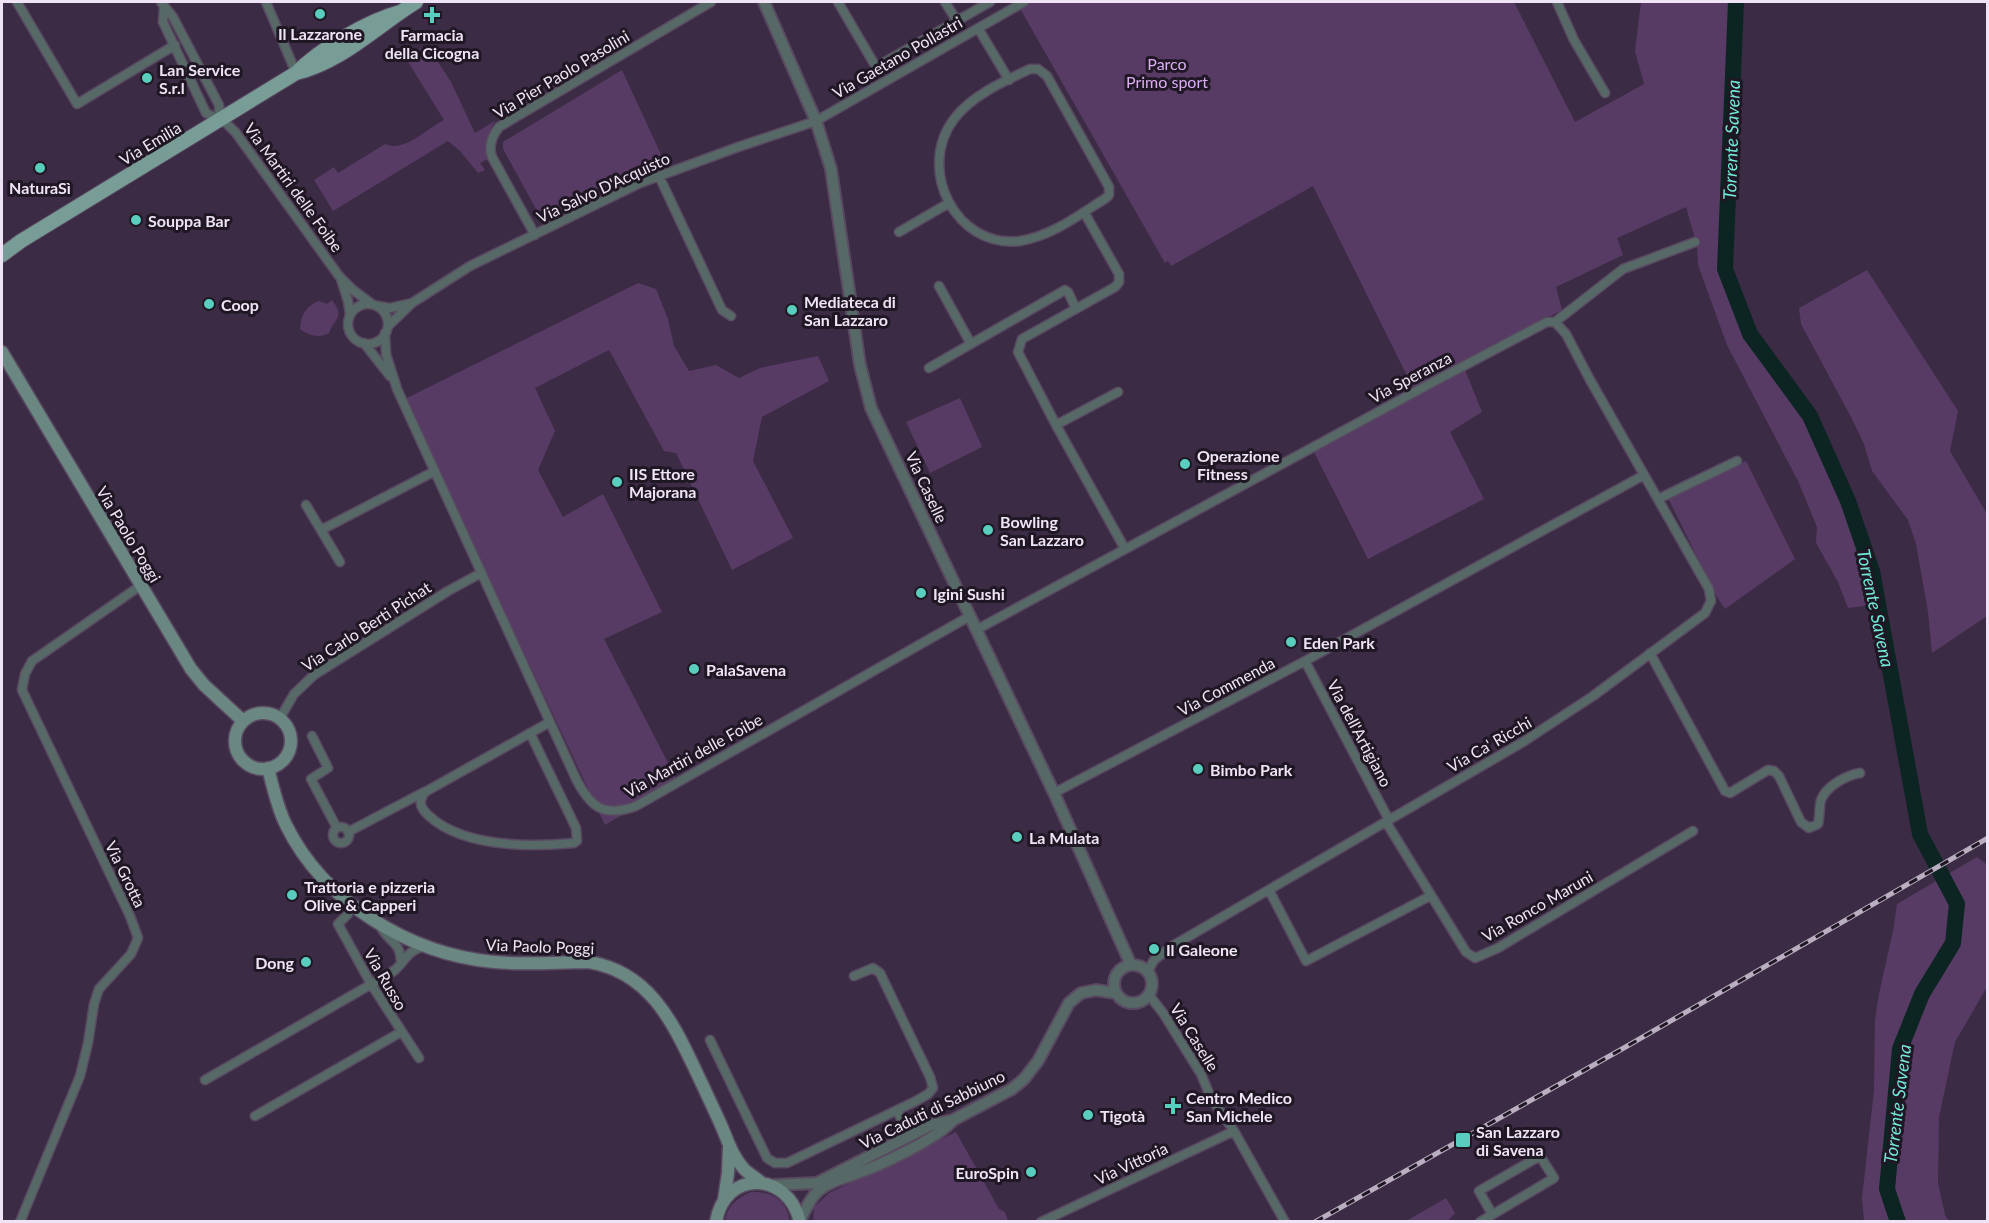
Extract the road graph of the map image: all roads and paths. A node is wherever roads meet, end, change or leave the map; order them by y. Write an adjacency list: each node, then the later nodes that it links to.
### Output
1 (17, 2): 14 (street)
2 (266, 2): 15 (street)
3 (416, 2): 15 (main road, Via Emilia)
4 (711, 2): 24 (street, Via Pier Paolo Pasolini)
5 (764, 2): 19 (street, Via Caselle)
6 (838, 2): 12 (street)
7 (945, 2): 12 (street)
8 (990, 2): 12 (street)
9 (1024, 2): 13 (street, Via Gaetano Pollastri)
10 (1557, 2): 17 (street)
11 (163, 5): 14 (street, Via Martiri delle Foibe); 18 (street)
12 (957, 21)
13 (978, 28): 16 (street); 19 (street, Via Gaetano Pollastri)
14 (175, 45): 18 (street, Via Martiri delle Foibe)
15 (296, 74): 18 (main road, Via Emilia)
16 (1009, 80): 21 (street); 22 (street)
17 (1605, 93)
18 (220, 121): 25 (main road, Via Emilia); 29 (street, Via Martiri delle Foibe)
19 (816, 121): 20 (street, Via Salvo D'Acquisto); 55 (street, Via Caselle)
20 (659, 176): 24 (street, Via Salvo D'Acquisto); 34 (street)
21 (949, 203): 22 (street); 23 (street)
22 (1084, 212): 33 (street)
23 (898, 232)
24 (535, 235): 31 (street, Via Salvo D'Acquisto)
25 (21, 241): 27 (main road, Via Emilia); 28 (main road, Via Emilia)
26 (1695, 242): 36 (street)
27 (2, 249)
28 (2, 255)
29 (339, 276): 32 (street, Via Martiri delle Foibe); 35 (street, Via Martiri delle Foibe)
30 (939, 286): 39 (street)
31 (412, 303): 32 (street); 37 (street)
32 (375, 305): 35 (street); 37 (street, Via Martiri delle Foibe)
33 (1076, 309): 39 (street); 44 (street)
34 (731, 316)
35 (350, 318): 38 (street, Via Martiri delle Foibe)
36 (1555, 322): 47 (street); 51 (street, Via Speranza)
37 (387, 330): 38 (street); 42 (street, Via Martiri delle Foibe)
38 (364, 343): 42 (street, Via Martiri delle Foibe)
39 (970, 344): 41 (street)
40 (2, 352): 54 (main road, Via Paolo Poggi)
41 (929, 368)
42 (392, 378): 46 (street, Via Martiri delle Foibe)
43 (1118, 392): 44 (street)
44 (1056, 425): 51 (street)
45 (1737, 461): 48 (street)
46 (435, 471): 50 (street); 53 (street, Via Martiri delle Foibe)
47 (1644, 475): 48 (street); 58 (street, Via Commenda)
48 (1658, 499): 57 (street, Via Ca' Ricchi)
49 (306, 505): 50 (street)
50 (321, 530): 52 (street)
51 (1125, 549): 56 (street, Via Speranza)
52 (340, 562)
53 (481, 573): 59 (street, Via Carlo Berti Pichat); 61 (street, Via Martiri delle Foibe)
54 (140, 585): 60 (main road, Via Paolo Poggi); 99 (street, Via Grotta)
55 (970, 616): 56 (street, Via Caselle); 61 (street, Via Martiri delle Foibe)
56 (976, 630): 67 (street, Via Caselle)
57 (1650, 653): 65 (street); 68 (street, Via Ca' Ricchi)
58 (1305, 661): 67 (street, Via Commenda); 68 (street, Via dell'Artigiano)
59 (280, 718): 60 (main road); 64 (main road)
60 (243, 721): 64 (main road)
61 (550, 722): 62 (street)
62 (530, 733): 66 (street); 66 (street)
63 (312, 736): 69 (street)
64 (268, 768): 75 (main road, Via Paolo Poggi)
65 (1860, 773)
66 (425, 792): 71 (street)
67 (1054, 793): 78 (street, Via Caselle)
68 (1387, 821): 72 (street, Via Ca' Ricchi); 73 (street, Via Ronco Maruni)
69 (337, 828): 71 (street); 71 (street)
70 (1693, 831): 73 (street, Via Ronco Maruni)
71 (348, 832)
72 (1269, 890): 73 (street); 79 (street, Via Ca' Ricchi)
73 (1430, 896)
74 (348, 914): 82 (street, Via Russo)
75 (379, 924): 76 (main road, Via Paolo Poggi); 77 (street)
76 (426, 946): 77 (street); 95 (main road, Via Paolo Poggi)
77 (401, 961): 82 (street)
78 (1131, 965): 79 (street); 80 (street)
79 (1148, 970): 85 (street, Via Caselle)
80 (1117, 975): 83 (street, Via Caduti di Sabbiuno); 84 (street)
81 (854, 976): 90 (street)
82 (371, 984): 86 (street, Via Russo); 89 (street)
83 (1096, 990): 84 (street); 92 (street, Via Caduti di Sabbiuno)
84 (1115, 993): 85 (street, Via Caselle)
85 (1149, 995): 93 (street, Via Caselle)
86 (401, 1032): 88 (street, Via Russo); 91 (street)
87 (710, 1040): 90 (street)
88 (419, 1058)
89 (205, 1080)
90 (897, 1110): 94 (street)
91 (255, 1116)
92 (953, 1120): 94 (street, Via Caduti di Sabbiuno); 101 (street)
93 (1234, 1131): 102 (street, Via Vittoria); 103 (street, Via Caselle)
94 (909, 1136): 96 (street, Via Caduti di Sabbiuno)
95 (729, 1148): 96 (main road); 97 (main road)
96 (767, 1184): 97 (main road); 101 (main road)
97 (724, 1200): 100 (main road)
98 (1492, 1214): 98 (street); 104 (street)
99 (20, 1221)
100 (716, 1221)
101 (800, 1221)
102 (1041, 1221)
103 (1285, 1221)
104 (1480, 1221)

